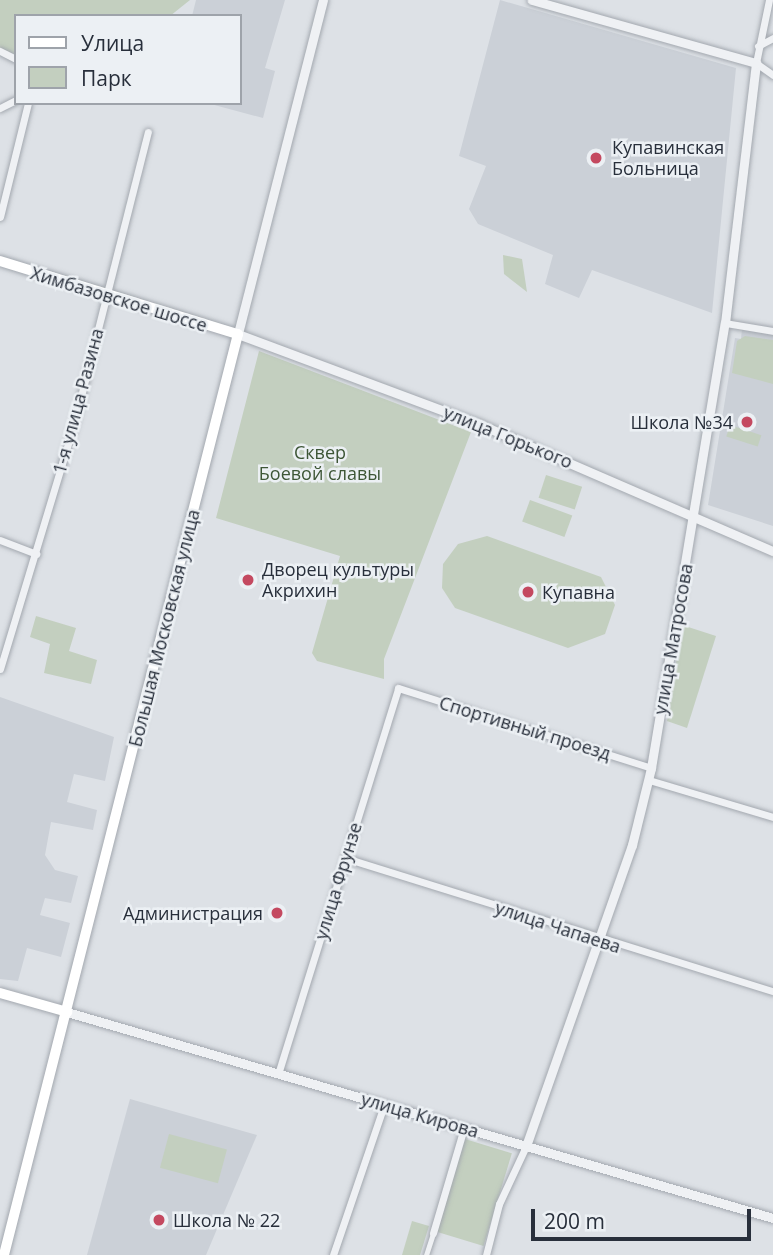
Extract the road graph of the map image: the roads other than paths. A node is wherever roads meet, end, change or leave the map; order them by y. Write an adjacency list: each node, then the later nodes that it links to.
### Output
1 (323, 0): 15 (street, Большая Московская улица)
2 (532, 0): 6 (street)
3 (769, 0): 5 (street, улица Матросова)
4 (773, 38): 5 (street)
5 (758, 46): 6 (street, улица Матросова)
6 (756, 63): 7 (street); 13 (street, улица Матросова)
7 (773, 75)
8 (27, 105): 10 (street)
9 (148, 132): 12 (street, 1-я улица Разина)
10 (0, 217)
11 (0, 261): 12 (main road, Химбазовское шоссе)
12 (106, 297): 15 (main road, Химбазовское шоссе); 19 (street, 1-я улица Разина)
13 (724, 323): 14 (street); 16 (street, улица Матросова)
14 (773, 331)
15 (238, 334): 16 (street, улица Горького); 29 (main road, Большая Московская улица)
16 (693, 516): 18 (street, улица Горького); 22 (street, улица Матросова)
17 (0, 540): 19 (street)
18 (773, 551)
19 (36, 554): 20 (street, 1-я улица Разина)
20 (0, 669)
21 (398, 688): 22 (street, Спортивный проезд); 25 (street, улица Фрунзе)
22 (652, 768): 23 (street, улица Матросова)
23 (649, 780): 24 (street); 26 (street, улица Матросова)
24 (773, 817)
25 (345, 858): 26 (street, улица Чапаева); 30 (street, улица Фрунзе)
26 (600, 941): 27 (street, улица Чапаева); 33 (street, улица Матросова)
27 (773, 991)
28 (0, 993): 29 (main road)
29 (66, 1012): 30 (street, улица Кирова); 36 (main road, Большая Московская улица)
30 (278, 1074): 31 (street, улица Кирова)
31 (384, 1105): 32 (street, улица Кирова); 37 (street)
32 (464, 1128): 33 (street, улица Кирова); 35 (street)
33 (526, 1146): 34 (street, улица Кирова); 39 (street, улица Матросова)
34 (773, 1218)
35 (433, 1233): 38 (street)
36 (4, 1255)
37 (333, 1255)
38 (426, 1255)
39 (486, 1255)

